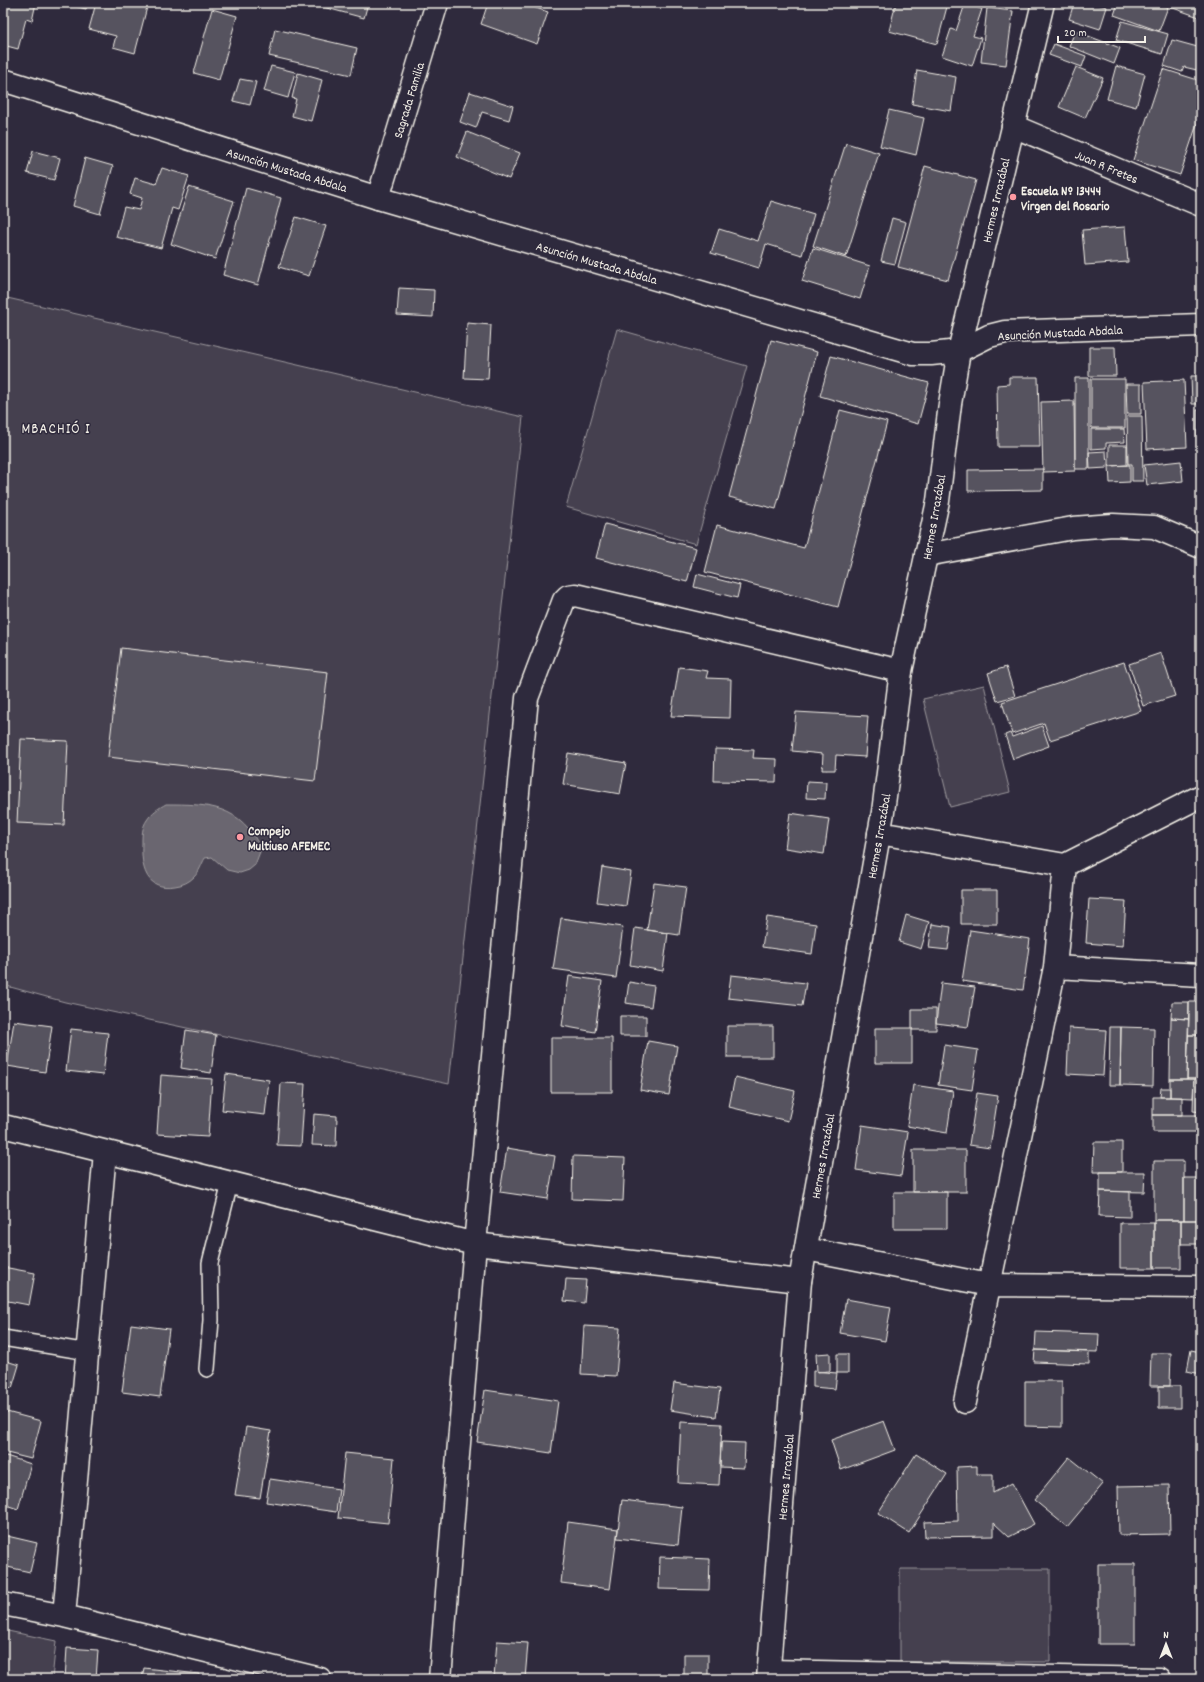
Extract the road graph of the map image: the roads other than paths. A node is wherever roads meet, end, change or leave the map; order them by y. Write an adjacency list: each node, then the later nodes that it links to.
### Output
1 (437, 3): 5 (street, Sagrada Familia)
2 (1044, 3): 4 (street, Hermes Irrazábal)
3 (3, 80): 5 (street, Asunción Mustada Abdala)
4 (1013, 126): 6 (street, Juan R Fretes); 8 (street, Hermes Irrazábal)
5 (378, 198): 8 (street, Asunción Mustada Abdala)
6 (1201, 205)
7 (1201, 325): 8 (street, Asunción Mustada Abdala)
8 (959, 351): 10 (street, Hermes Irrazábal)
9 (1201, 547): 10 (street)
10 (926, 555): 11 (street, Hermes Irrazábal)
11 (901, 671): 13 (street, Hermes Irrazábal); 20 (street)
12 (1201, 796): 14 (street)
13 (879, 833): 14 (street); 21 (street, Hermes Irrazábal)
14 (1065, 865): 15 (street)
15 (1055, 967): 16 (street); 23 (street)
16 (1201, 975)
17 (3, 1126): 18 (street)
18 (105, 1152): 19 (street); 26 (street)
19 (230, 1183): 20 (street); 27 (lane)
20 (474, 1244): 22 (street); 33 (street)
21 (806, 1249): 22 (street, Hermes Irrazábal); 23 (street)
22 (800, 1281): 31 (street, Hermes Irrazábal)
23 (989, 1285): 24 (street); 28 (street)
24 (1201, 1287)
25 (3, 1338): 26 (lane)
26 (88, 1352): 30 (street)
27 (207, 1369)
28 (965, 1402)
29 (3, 1604): 30 (street)
30 (64, 1616): 32 (street)
31 (769, 1675): 34 (street)
32 (320, 1679)
33 (440, 1679)
34 (1159, 1679)

